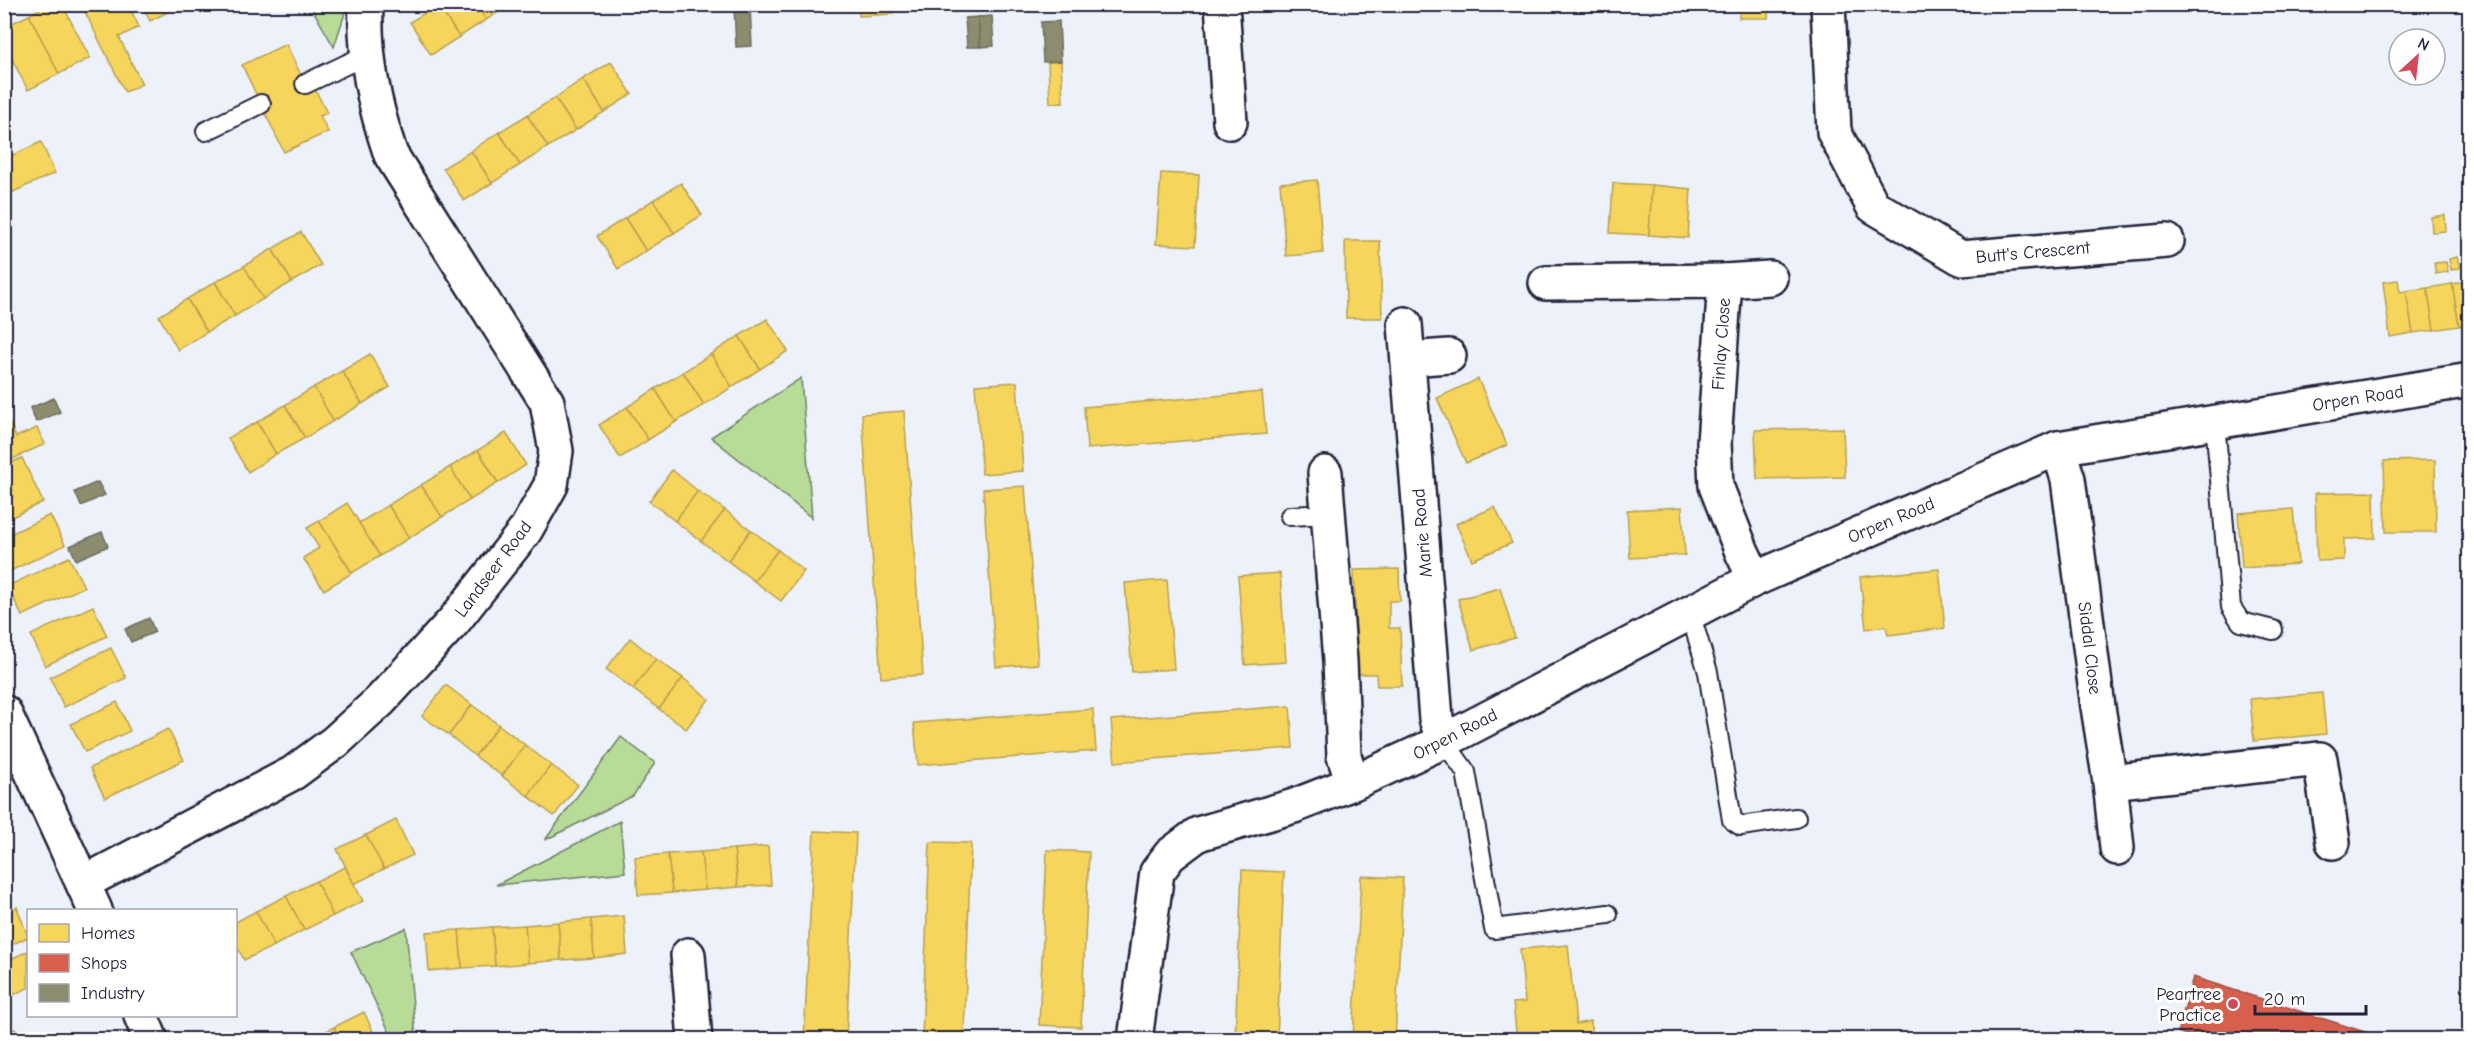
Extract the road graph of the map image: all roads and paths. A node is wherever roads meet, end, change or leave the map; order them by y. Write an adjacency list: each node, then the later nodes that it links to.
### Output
1 (366, 4): 4 (street, Landseer Road)
2 (1222, 4): 7 (street)
3 (1828, 4): 9 (street, Butt's Crescent)
4 (366, 55): 5 (lane); 32 (street, Landseer Road)
5 (305, 84)
6 (261, 104): 8 (lane)
7 (1230, 122)
8 (206, 130)
9 (2167, 241)
10 (1770, 278): 11 (street)
11 (1725, 281): 12 (street, Finlay Close); 22 (street, Finlay Close)
12 (1546, 283)
13 (1405, 324): 15 (street, Marie Road)
14 (1449, 356): 15 (street)
15 (1408, 358): 26 (street, Marie Road)
16 (2469, 380): 17 (street, Orpen Road)
17 (2215, 422): 18 (street, Orpen Road); 24 (lane)
18 (2058, 448): 22 (street, Orpen Road); 27 (street, Siddal Close)
19 (1325, 473): 20 (street)
20 (1328, 514): 21 (lane); 28 (street)
21 (1290, 516)
22 (1755, 579): 23 (street, Orpen Road)
23 (1690, 613): 26 (street, Orpen Road); 29 (lane)
24 (2273, 630)
25 (4, 712): 32 (street)
26 (1444, 741): 28 (street, Orpen Road); 33 (lane)
27 (2110, 782): 30 (street); 31 (street, Siddal Close)
28 (1353, 783): 38 (street, Orpen Road)
29 (1796, 818)
30 (2333, 842)
31 (2117, 848)
32 (89, 897)
33 (1608, 914)
34 (688, 954): 37 (street)
35 (141, 1017): 36 (street)
36 (151, 1040)
37 (695, 1040)
38 (1135, 1040)

